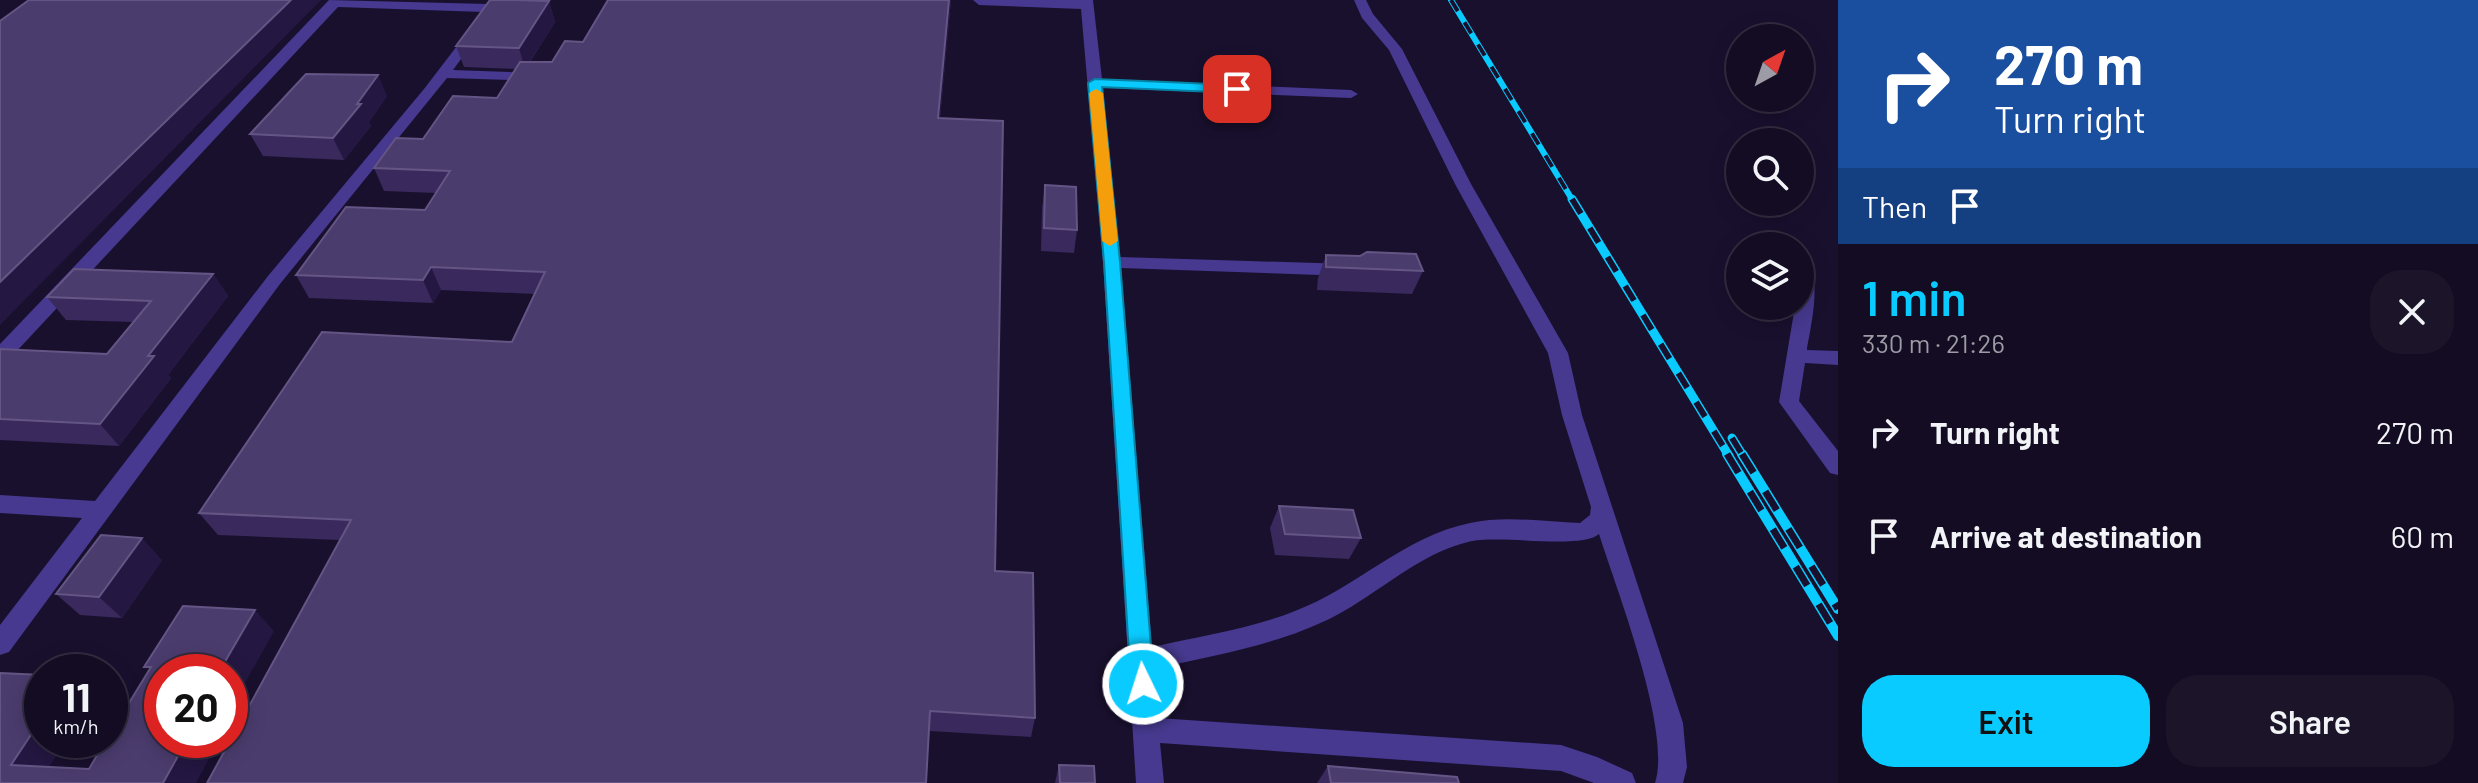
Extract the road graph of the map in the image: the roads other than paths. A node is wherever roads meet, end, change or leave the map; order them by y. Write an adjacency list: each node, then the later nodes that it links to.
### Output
1 (1360, 0): 19 (street)
2 (979, 1): 4 (street)
3 (335, 2): 5 (street); 13 (street)
4 (1087, 2): 8 (street)
5 (496, 4): 6 (street)
6 (443, 74): 7 (street); 20 (street)
7 (547, 77)
8 (1095, 83): 9 (street); 10 (street)
9 (1351, 94)
10 (1112, 262): 11 (street); 22 (street)
11 (1351, 270)
12 (1802, 320): 14 (street)
13 (0, 351)
14 (1796, 356): 15 (street); 16 (street)
15 (1838, 358)
16 (1831, 448): 17 (street)
17 (1838, 467)
18 (0, 504): 20 (street)
19 (1602, 507): 22 (street); 26 (street)
20 (101, 510): 21 (street)
21 (0, 644)
22 (1141, 661): 23 (street)
23 (1146, 730): 24 (street); 25 (street)
24 (1150, 783)
25 (1622, 783)
26 (1669, 783)

